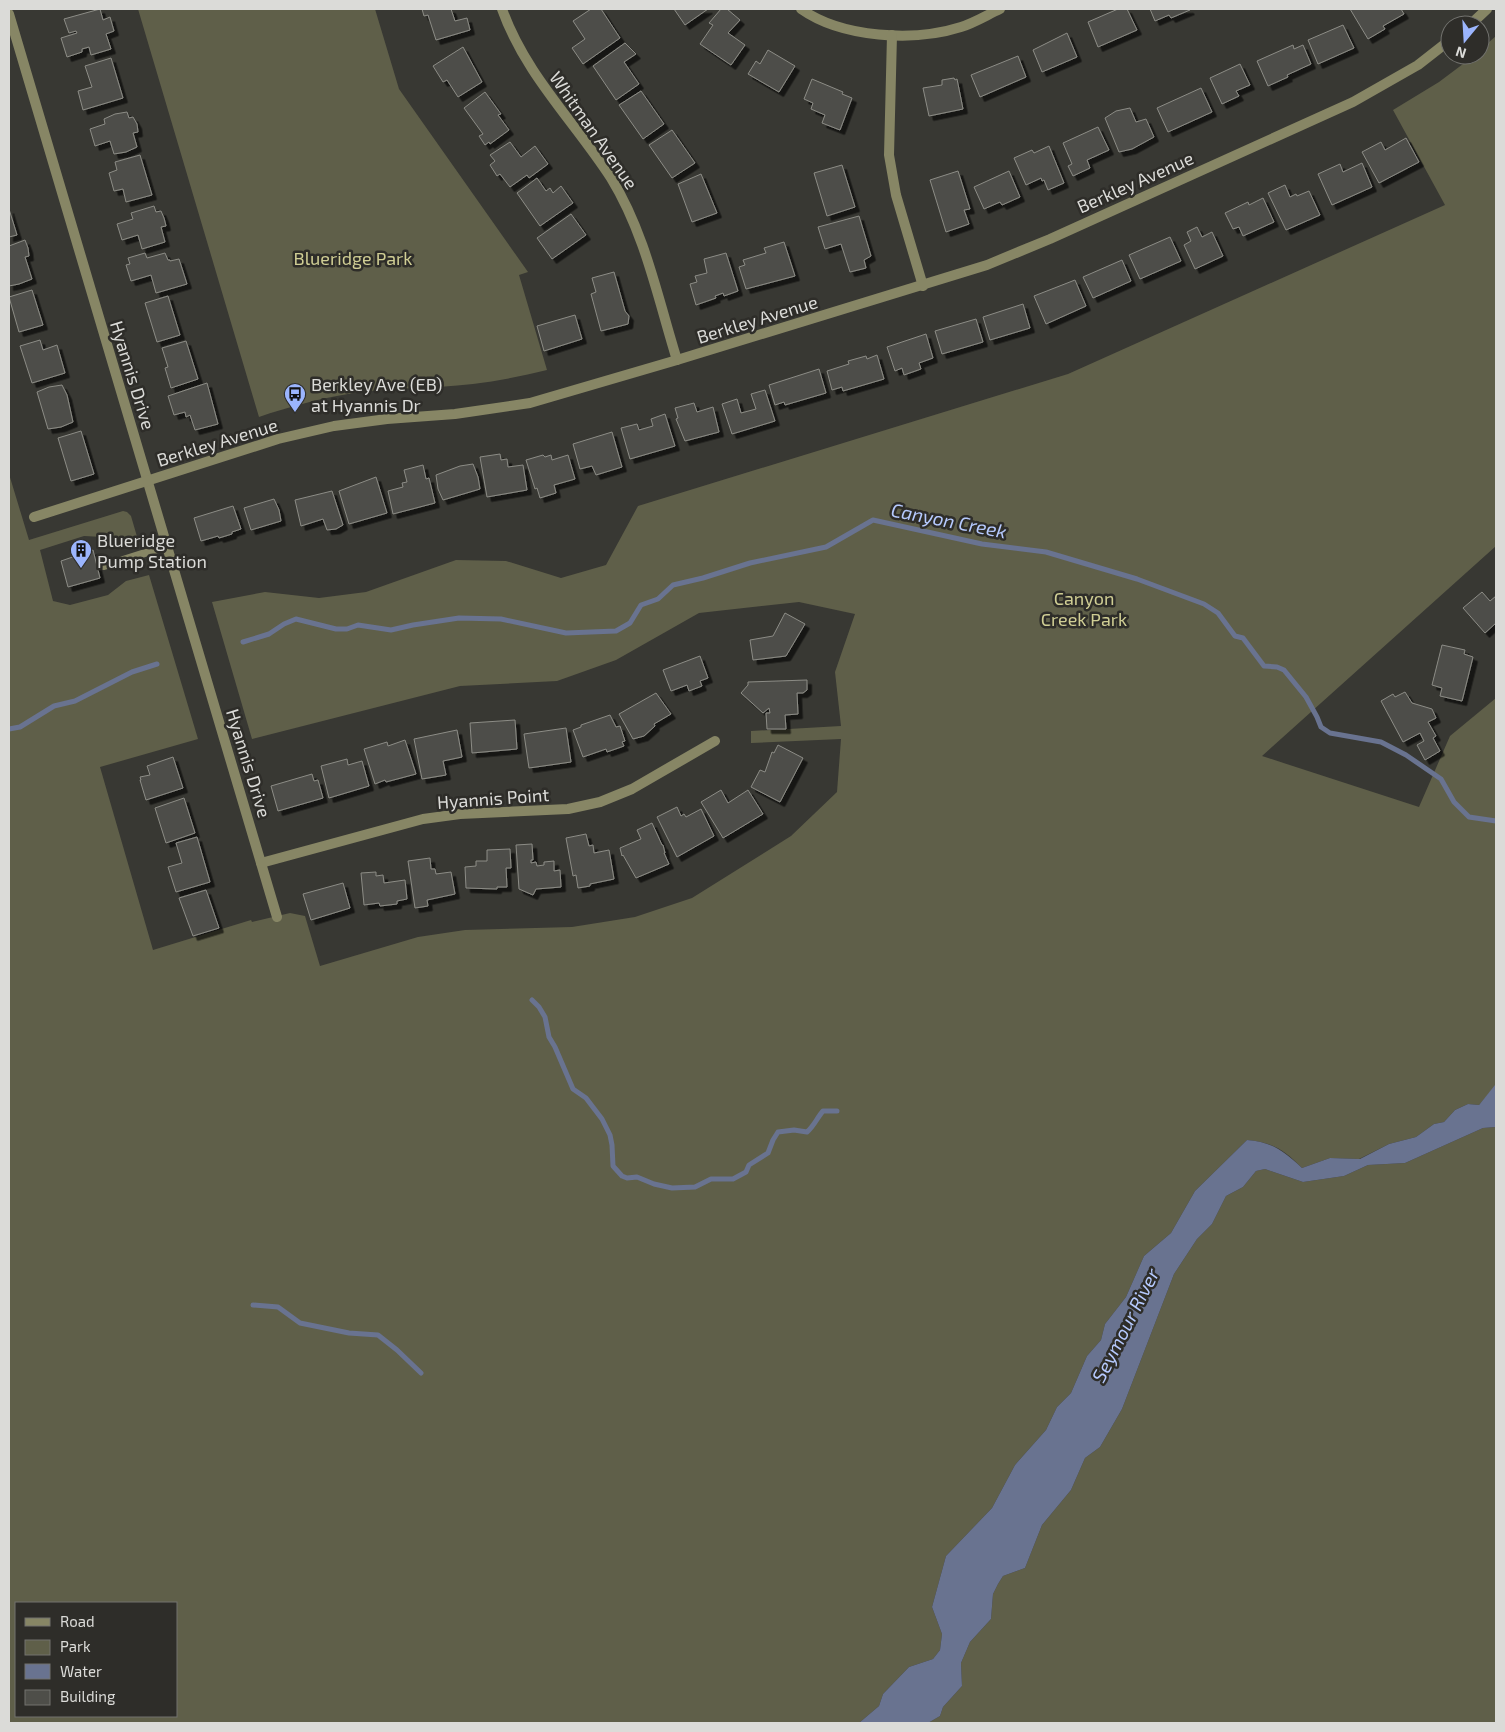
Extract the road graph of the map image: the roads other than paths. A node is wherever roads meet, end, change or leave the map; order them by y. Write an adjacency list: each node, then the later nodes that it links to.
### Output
1 (502, 9): 8 (street, Whitman Avenue)
2 (801, 9): 5 (street)
3 (1000, 9): 5 (street)
4 (9, 14): 9 (street, Hyannis Drive)
5 (892, 35): 7 (street)
6 (1440, 48): 7 (street, Berkley Avenue)
7 (923, 286): 8 (street, Berkley Avenue)
8 (677, 360): 9 (street, Berkley Avenue)
9 (148, 480): 10 (street, Berkley Avenue); 11 (street, Hyannis Drive)
10 (34, 517)
11 (167, 546): 12 (lane); 14 (street, Hyannis Drive)
12 (104, 566)
13 (715, 741): 14 (street, Hyannis Point)
14 (262, 863): 15 (street, Hyannis Drive)
15 (277, 917)

